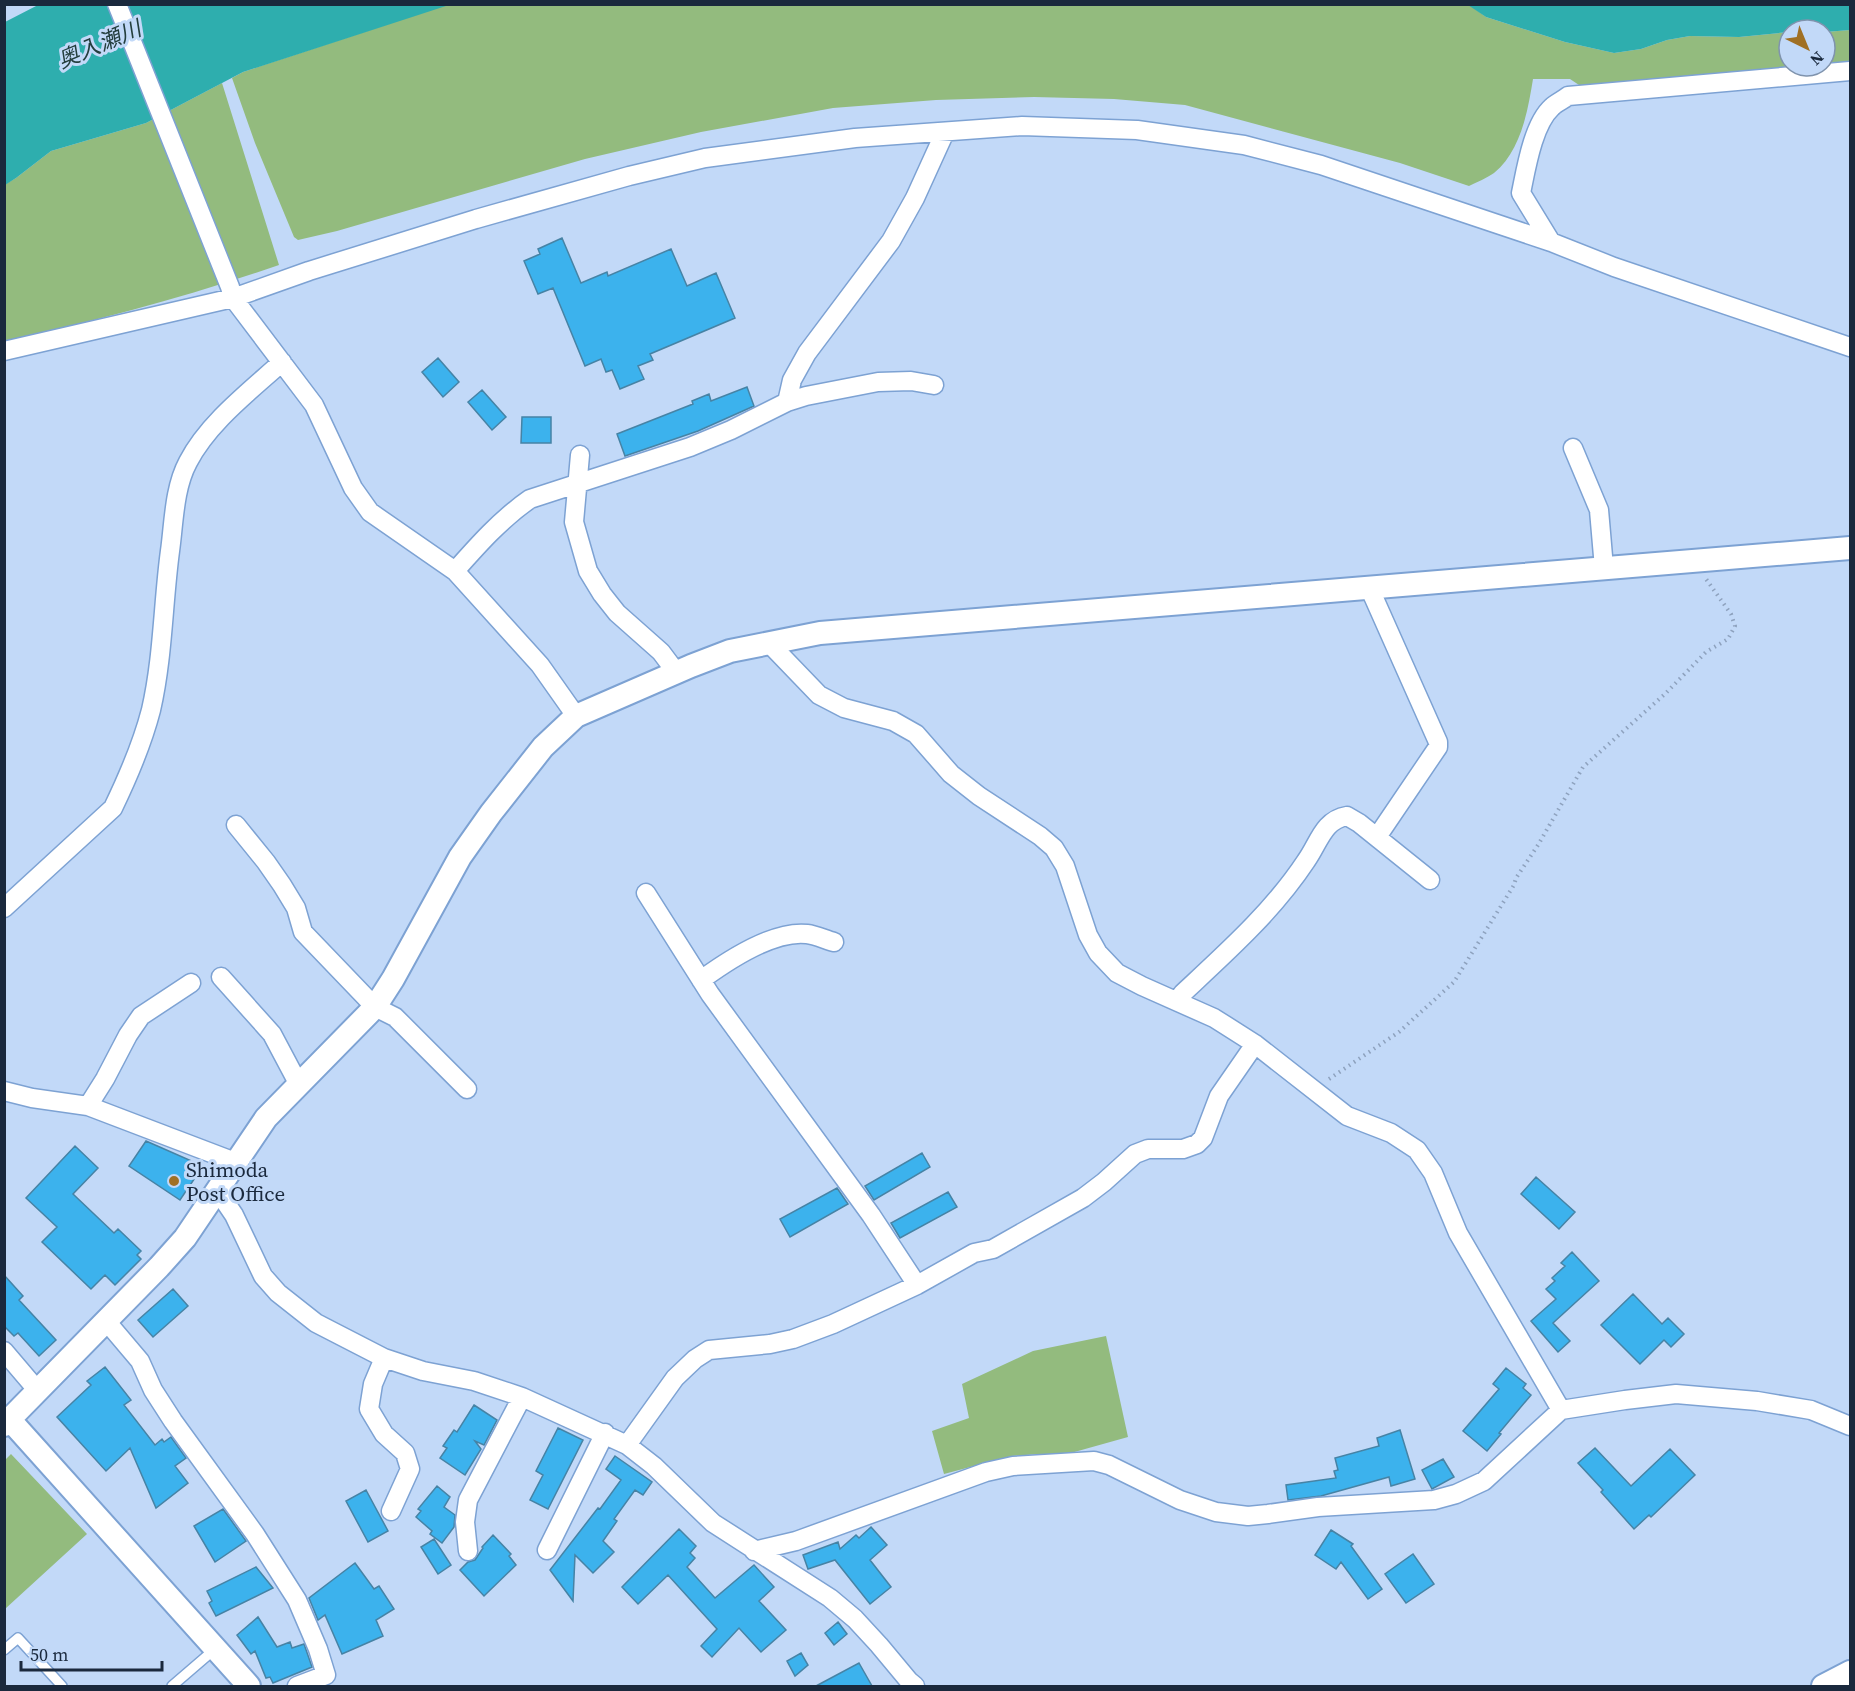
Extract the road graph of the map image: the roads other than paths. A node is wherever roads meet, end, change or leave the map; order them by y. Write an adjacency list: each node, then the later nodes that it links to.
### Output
1 (117, 4): 5 (street)
2 (1851, 71): 4 (street)
3 (945, 132): 4 (street); 5 (street); 10 (street)
4 (1551, 242): 6 (street)
5 (232, 292): 7 (street); 8 (street)
6 (1851, 347)
7 (4, 351)
8 (282, 362): 16 (street); 25 (street)
9 (934, 385): 10 (street)
10 (787, 402): 13 (street)
11 (1573, 448): 15 (street)
12 (580, 455): 13 (street)
13 (577, 484): 16 (street); 19 (street)
14 (1851, 548): 15 (street)
15 (1604, 568): 17 (street)
16 (455, 571): 20 (street)
17 (1369, 587): 18 (street); 22 (street)
18 (768, 642): 19 (street); 30 (street)
19 (676, 672): 20 (street)
20 (576, 717): 31 (street)
21 (236, 825): 31 (street)
22 (1377, 837): 23 (street); 30 (street)
23 (1430, 880)
24 (646, 893): 28 (street)
25 (4, 908)
26 (834, 942): 28 (street)
27 (221, 977): 33 (street)
28 (701, 980): 39 (street)
29 (191, 983): 36 (street)
30 (1177, 1001): 32 (street)
31 (375, 1007): 33 (street); 34 (street)
32 (1255, 1044): 39 (street); 45 (street)
33 (298, 1083): 37 (street)
34 (467, 1089)
35 (4, 1091): 36 (street)
36 (88, 1106): 37 (street)
37 (236, 1162): 38 (street)
38 (217, 1190): 40 (street); 42 (street)
39 (917, 1285): 49 (street)
40 (108, 1322): 43 (street); 61 (street)
41 (4, 1351): 43 (street)
42 (384, 1358): 44 (street); 50 (street)
43 (38, 1391): 46 (street)
44 (522, 1397): 48 (street); 52 (street)
45 (1561, 1410): 47 (street); 53 (street)
46 (7, 1423): 54 (street)
47 (1851, 1426)
48 (605, 1433): 49 (street); 51 (street)
49 (627, 1445): 53 (street)
50 (391, 1511)
51 (547, 1550)
52 (468, 1551)
53 (754, 1551): 57 (street)
54 (215, 1649): 59 (lane); 60 (street)
55 (4, 1650): 58 (lane)
56 (1851, 1672): 62 (street)
57 (907, 1685)
58 (62, 1686)
59 (172, 1686)
60 (249, 1686)
61 (297, 1686)
62 (1823, 1686)

